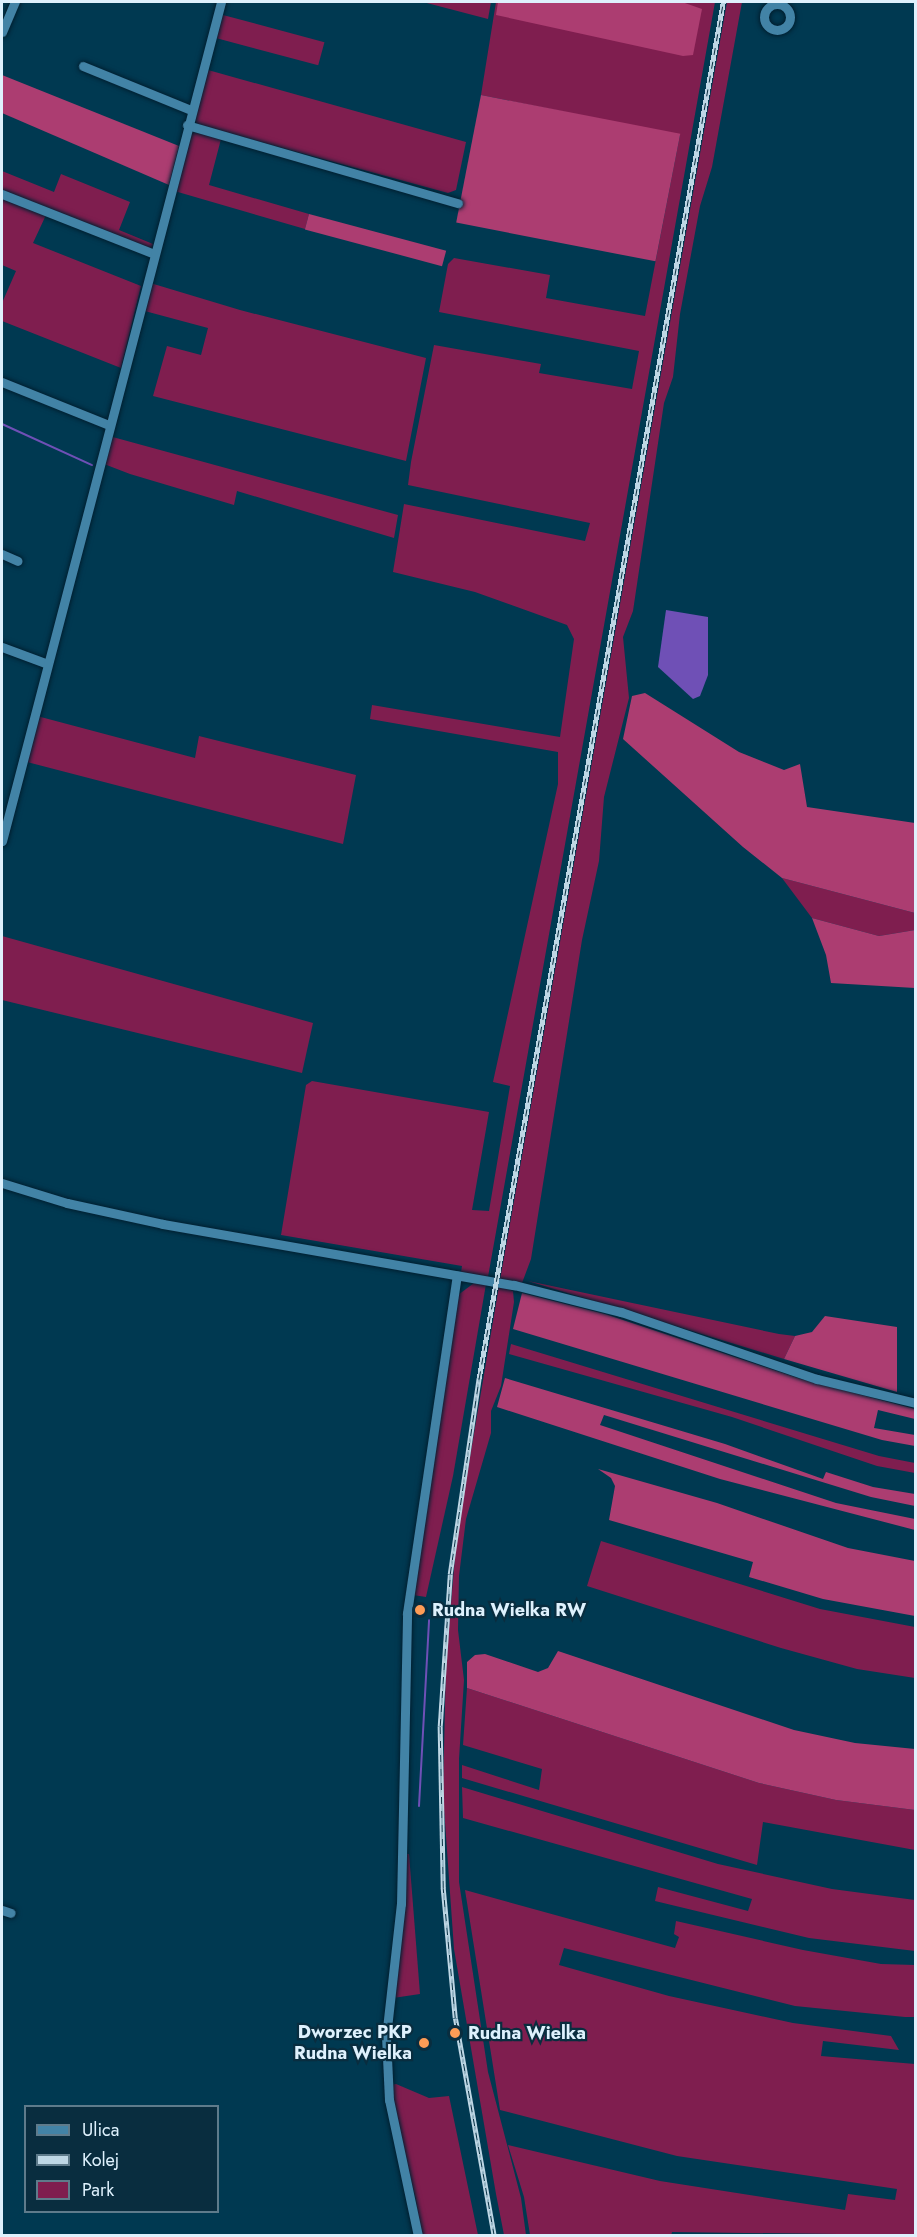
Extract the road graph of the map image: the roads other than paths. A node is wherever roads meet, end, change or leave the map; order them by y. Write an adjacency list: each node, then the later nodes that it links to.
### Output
1 (15, 2): 5 (street)
2 (221, 2): 7 (street)
3 (782, 3): 4 (street); 4 (street)
4 (770, 4)
5 (2, 32)
6 (83, 66): 7 (street)
7 (191, 110): 8 (street)
8 (187, 125): 10 (street); 11 (street)
9 (2, 194): 11 (street)
10 (458, 202)
11 (152, 253): 13 (street)
12 (2, 381): 13 (street)
13 (109, 425): 17 (street)
14 (2, 554): 15 (street)
15 (18, 561)
16 (2, 646): 17 (street)
17 (45, 663): 18 (street)
18 (2, 841)
19 (2, 1183): 20 (street)
20 (457, 1276): 21 (street); 22 (street)
21 (915, 1402)
22 (418, 2235)

